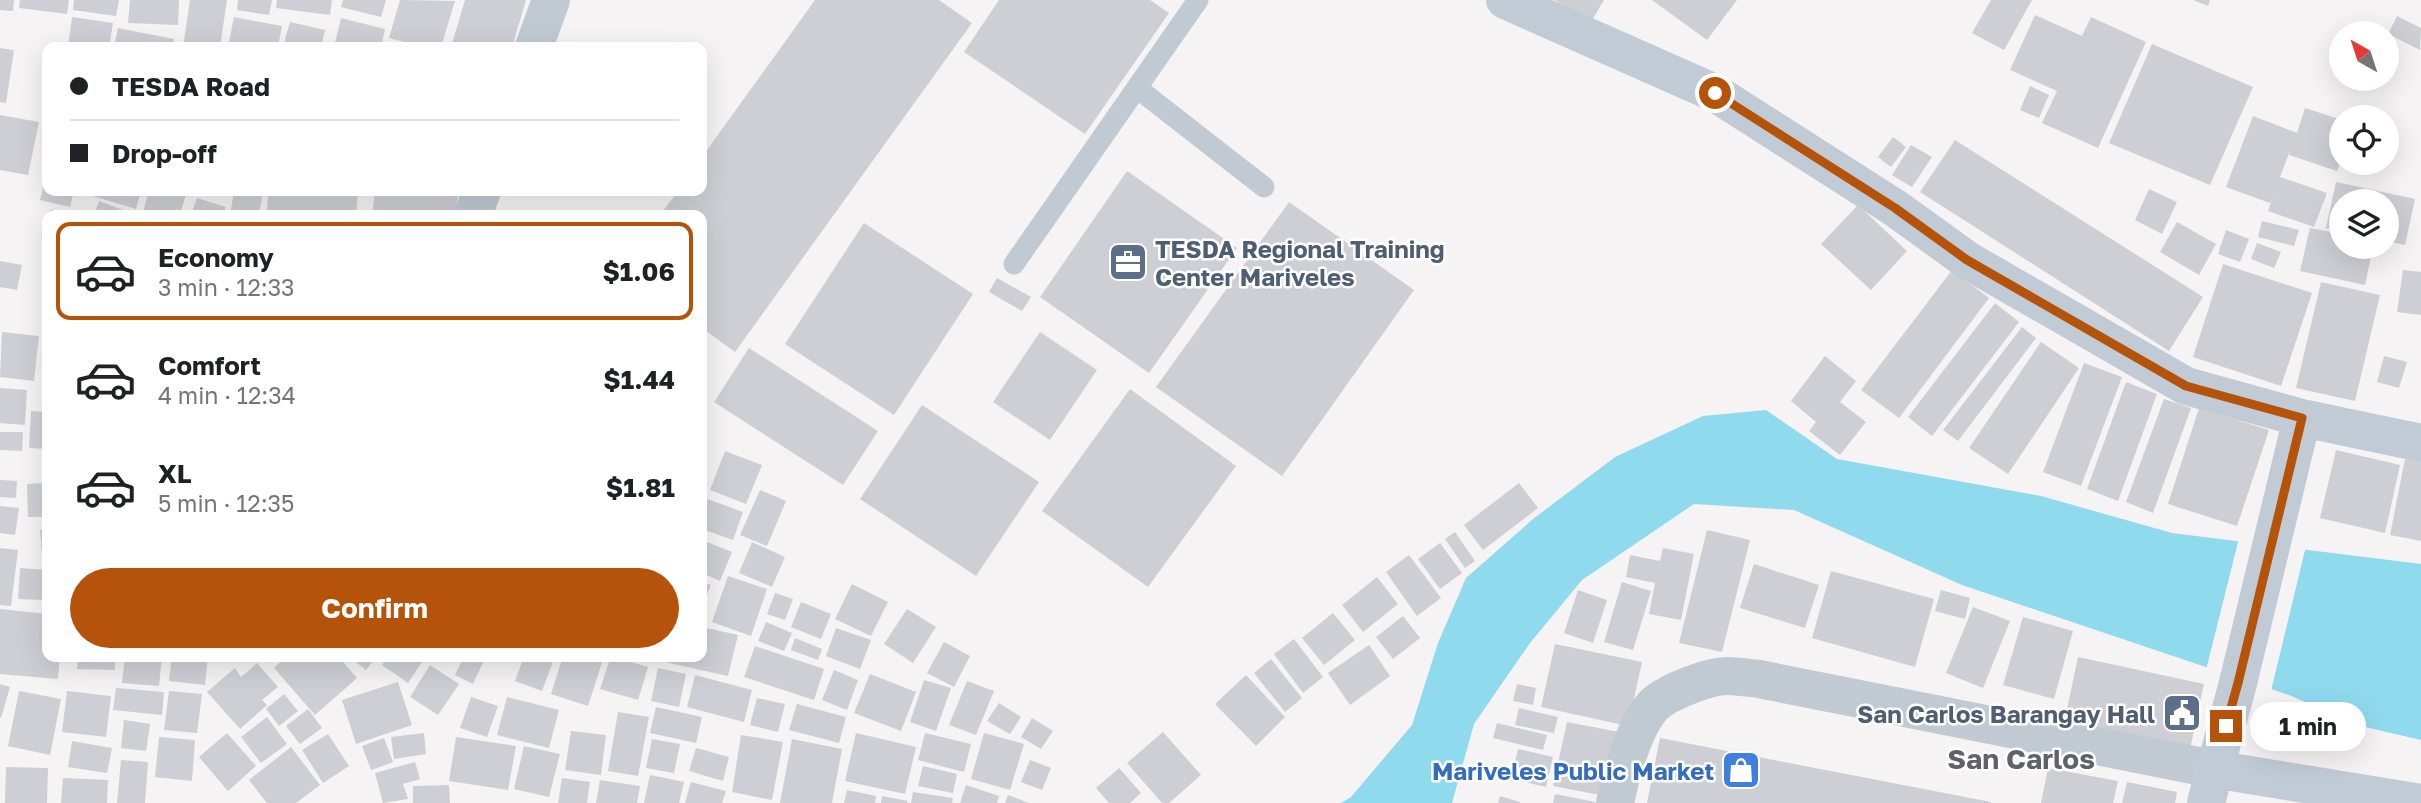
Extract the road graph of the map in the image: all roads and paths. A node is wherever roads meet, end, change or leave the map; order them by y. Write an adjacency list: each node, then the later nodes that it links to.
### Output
1 (551, 0): 4 (street)
2 (1198, 0): 5 (lane)
3 (1505, 0): 8 (street)
4 (536, 42)
5 (1136, 88): 6 (lane); 7 (lane)
6 (1264, 187)
7 (1014, 264)
8 (2302, 418): 9 (street); 10 (street)
9 (2421, 443)
10 (2209, 786): 11 (street); 12 (street)
11 (1615, 803)
12 (2421, 803)

